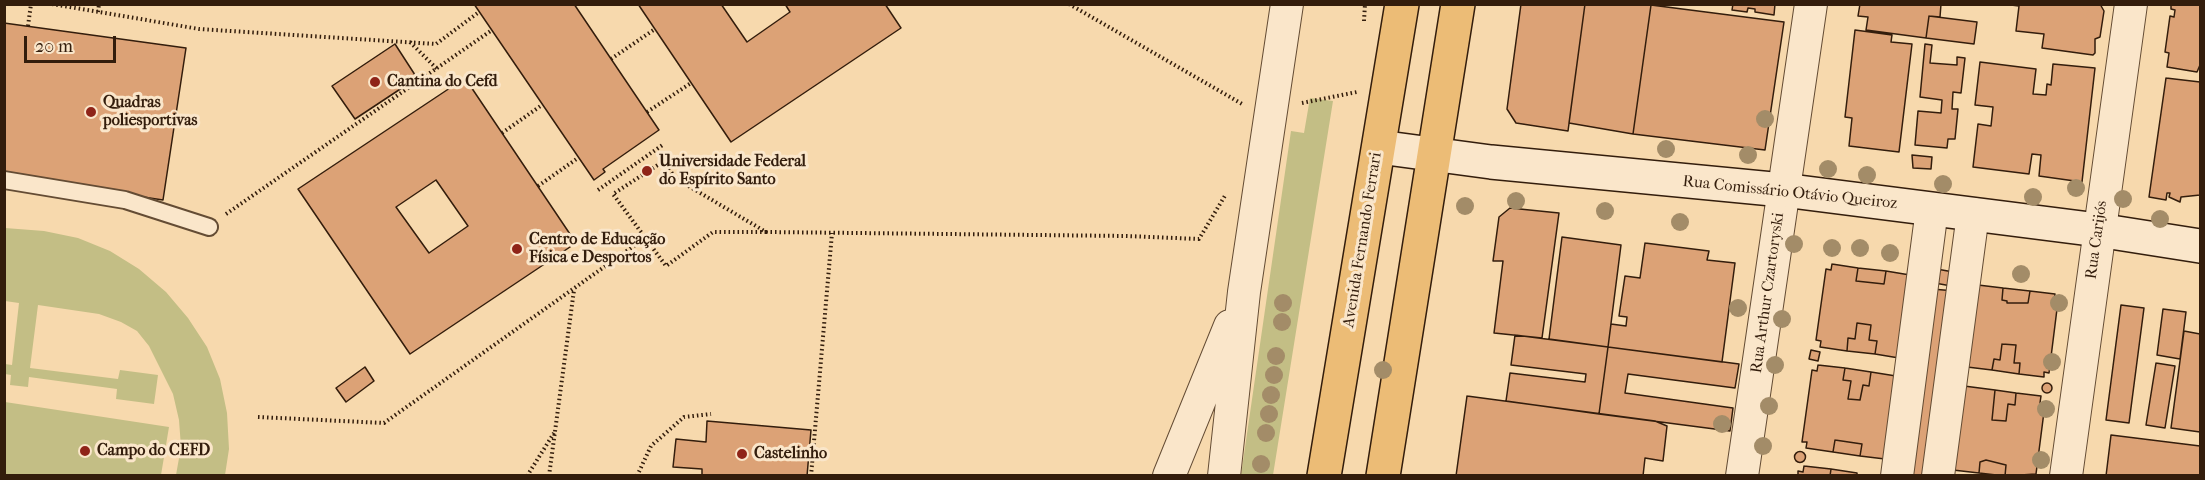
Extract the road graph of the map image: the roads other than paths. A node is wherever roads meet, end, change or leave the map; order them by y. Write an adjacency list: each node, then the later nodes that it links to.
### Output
1 (1287, 4): 15 (street)
2 (1402, 4): 6 (main road, Avenida Fernando Ferrari)
3 (1458, 4): 7 (main road)
4 (1811, 4): 9 (street, Rua Arthur Czartoryski)
5 (2131, 4): 13 (street, Rua Carijós)
6 (1379, 147): 7 (street, Rua Comissário Otávio Queiroz); 18 (main road, Avenida Fernando Ferrari)
7 (1434, 156): 9 (street, Rua Comissário Otávio Queiroz); 19 (main road)
8 (4, 180): 12 (lane)
9 (1783, 190): 10 (street, Rua Comissário Otávio Queiroz); 20 (street, Rua Arthur Czartoryski)
10 (1932, 209): 11 (street, Rua Comissário Otávio Queiroz); 21 (street)
11 (1973, 214): 13 (street, Rua Comissário Otávio Queiroz); 22 (street)
12 (209, 227)
13 (2098, 230): 14 (street, Rua Comissário Otávio Queiroz); 23 (street, Rua Carijós)
14 (2200, 246)
15 (1244, 292): 16 (street); 17 (street)
16 (1169, 476)
17 (1224, 476)
18 (1324, 476)
19 (1383, 476)
20 (1742, 476)
21 (1897, 476)
22 (1938, 476)
23 (2066, 476)

